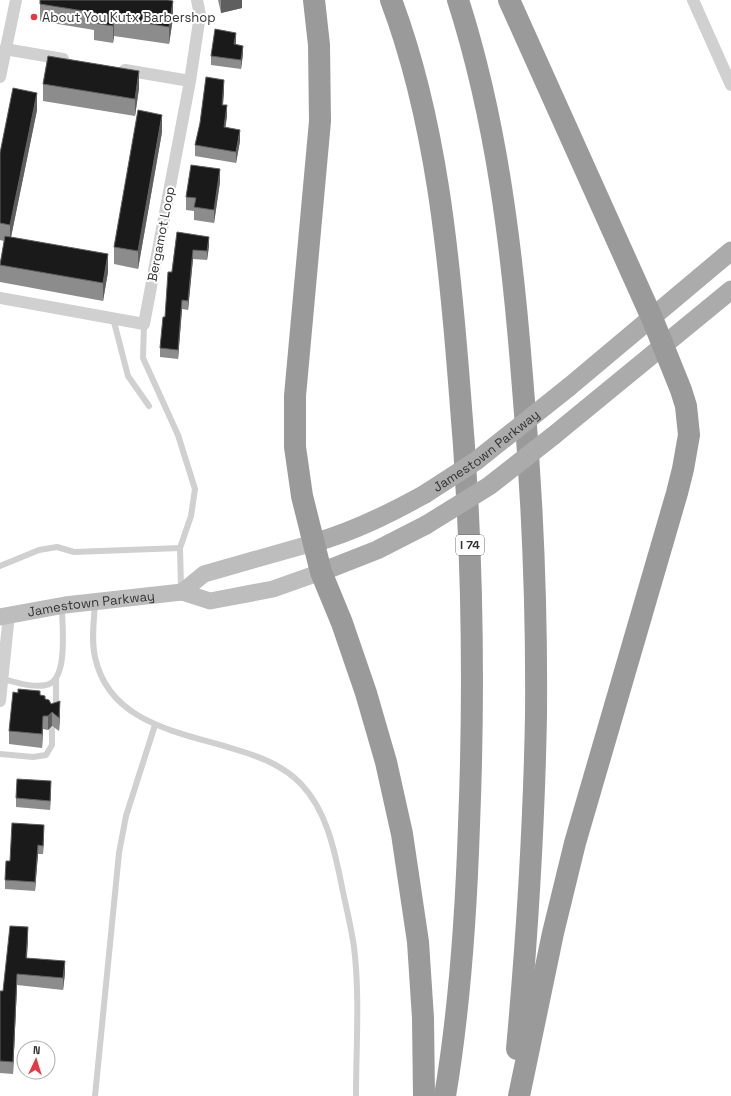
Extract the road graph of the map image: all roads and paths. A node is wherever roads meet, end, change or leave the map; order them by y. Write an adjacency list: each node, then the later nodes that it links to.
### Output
1 (16, 0): 8 (street)
2 (197, 0): 12 (street, Bergamot Loop)
3 (314, 0): 22 (highway)
4 (391, 0): 41 (highway, I 74)
5 (458, 0): 42 (highway)
6 (509, 0): 18 (highway)
7 (693, 0): 13 (street)
8 (5, 50): 9 (street); 11 (street)
9 (74, 61)
10 (113, 68): 12 (street)
11 (0, 77)
12 (190, 81): 19 (street, Bergamot Loop)
13 (731, 85)
14 (731, 251): 18 (main road, Jamestown Parkway)
15 (731, 290): 20 (main road, Jamestown Parkway)
16 (0, 298): 17 (street)
17 (113, 318): 19 (street); 21 (lane)
18 (652, 318): 20 (highway); 22 (main road, Jamestown Parkway, bridge)
19 (144, 324): 23 (lane)
20 (663, 347): 25 (main road, Jamestown Parkway, bridge); 43 (highway)
21 (149, 406)
22 (313, 543): 25 (highway); 26 (main road, Jamestown Parkway)
23 (180, 548): 24 (lane); 26 (lane)
24 (0, 566)
25 (321, 572): 26 (main road, Jamestown Parkway); 40 (highway)
26 (182, 592): 27 (main road, Jamestown Parkway)
27 (95, 601): 28 (main road, Jamestown Parkway); 35 (lane)
28 (61, 605): 29 (main road, Jamestown Parkway); 32 (lane)
29 (5, 616): 30 (street)
30 (2, 664): 31 (street)
31 (2, 679): 32 (lane); 33 (street)
32 (56, 679): 34 (lane)
33 (0, 701)
34 (53, 713)
35 (155, 725): 38 (lane); 39 (lane)
36 (52, 730): 37 (lane)
37 (0, 754)
38 (95, 1096)
39 (356, 1096)
40 (424, 1096)
41 (445, 1096)
42 (512, 1096)
43 (519, 1096)

